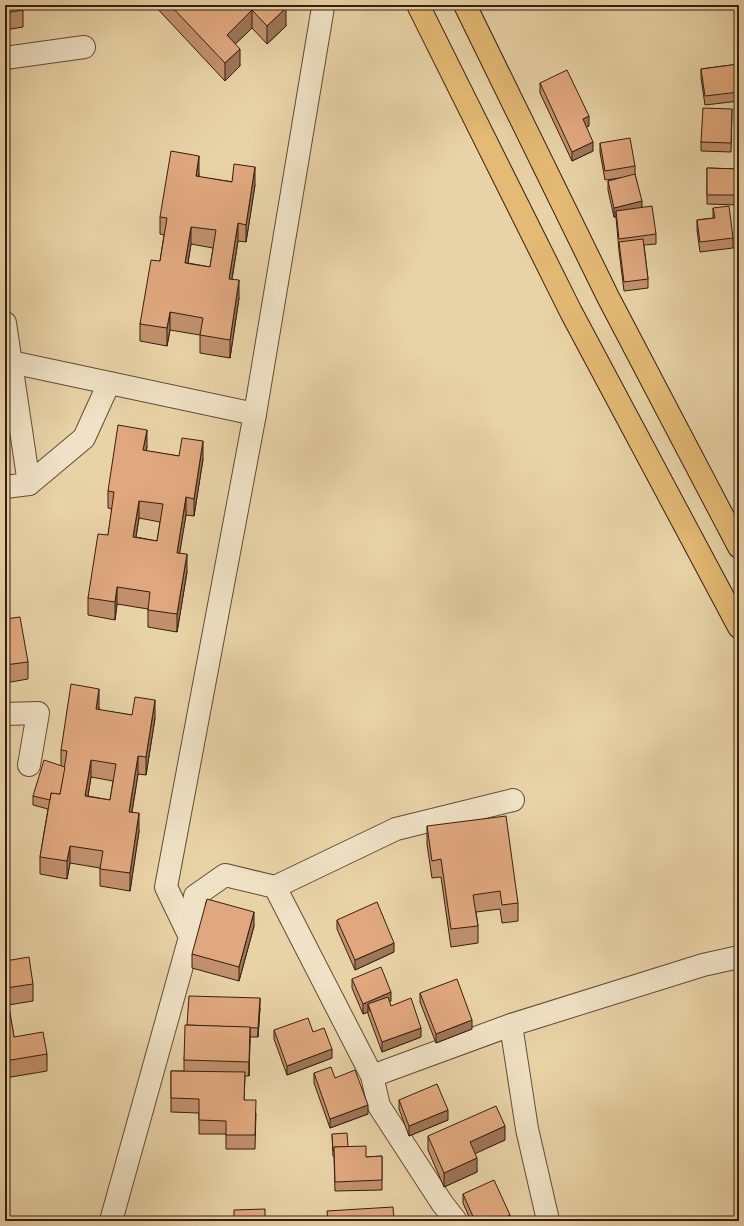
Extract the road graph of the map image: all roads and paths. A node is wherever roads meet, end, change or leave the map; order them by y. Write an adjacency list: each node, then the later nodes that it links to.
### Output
1 (321, 5): 9 (street)
2 (418, 5): 13 (highway)
3 (465, 5): 12 (highway)
4 (84, 47): 5 (street)
5 (5, 58)
6 (5, 323): 7 (street)
7 (11, 362): 8 (street); 10 (street)
8 (109, 383): 9 (street); 10 (street)
9 (255, 414): 17 (street)
10 (29, 484): 11 (street)
11 (5, 488)
12 (739, 547)
13 (739, 627)
14 (5, 714): 15 (street)
15 (29, 765)
16 (513, 800): 18 (street)
17 (166, 887): 19 (street); 20 (street)
18 (275, 887): 19 (street); 23 (street)
19 (195, 896): 20 (street)
20 (190, 937): 25 (street)
21 (739, 956): 22 (street)
22 (511, 1025): 23 (street); 24 (street)
23 (372, 1076): 26 (street)
24 (547, 1216)
25 (111, 1221)
26 (456, 1221)

